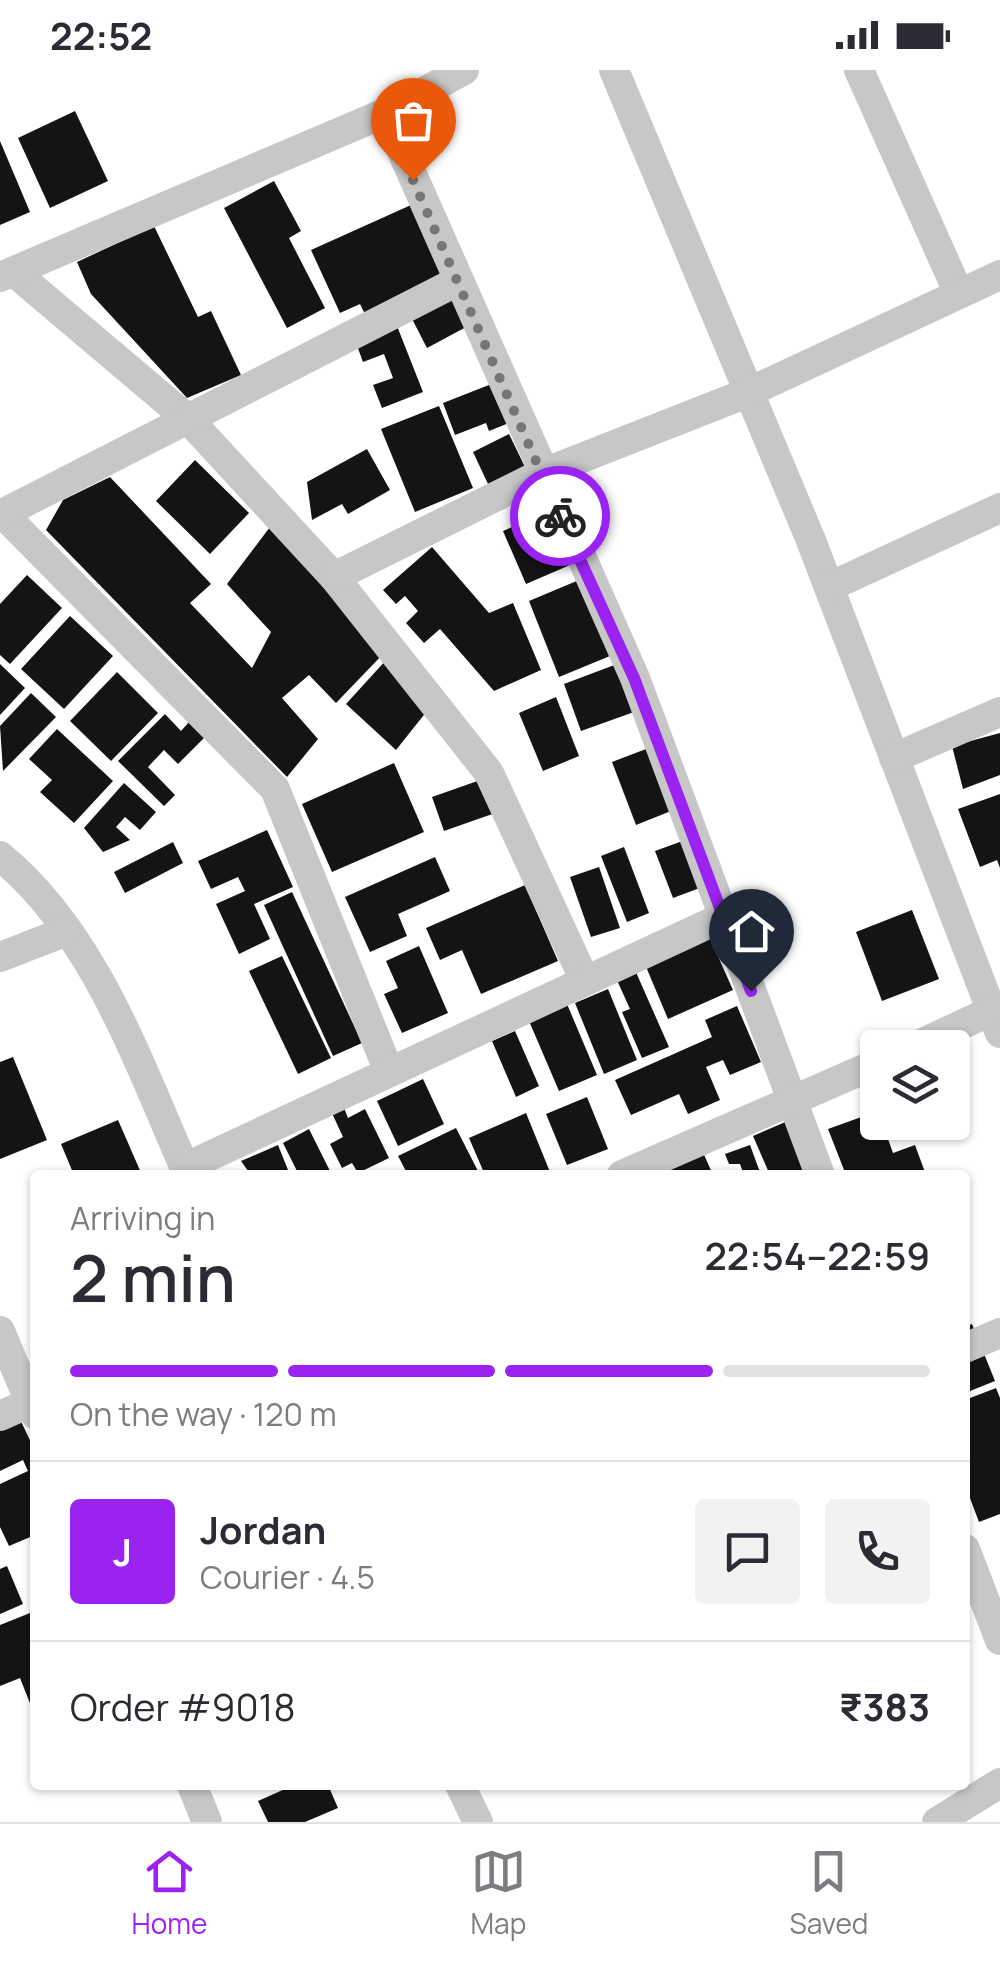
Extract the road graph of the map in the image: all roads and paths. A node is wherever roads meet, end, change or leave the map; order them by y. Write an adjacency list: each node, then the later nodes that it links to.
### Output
1 (464, 70): 4 (street)
2 (614, 70): 9 (street)
3 (859, 70): 8 (street)
4 (385, 113): 5 (street); 7 (street)
5 (7, 275): 10 (street)
6 (1000, 275): 8 (street)
7 (456, 282): 10 (street); 11 (street)
8 (959, 294): 9 (street)
9 (747, 393): 11 (street); 15 (street)
10 (189, 420): 13 (street); 14 (street)
11 (541, 474): 14 (street); 19 (street)
12 (1000, 508): 15 (street)
13 (2, 514): 25 (street)
14 (334, 576): 22 (street)
15 (829, 587): 17 (street)
16 (1000, 712): 17 (street)
17 (894, 758): 23 (street)
18 (0, 856): 20 (street)
19 (723, 917): 22 (street); 27 (street)
20 (67, 931): 21 (street); 28 (street)
21 (0, 957)
22 (585, 981): 25 (street)
23 (996, 1022): 24 (street)
24 (970, 1030)
25 (390, 1072): 29 (street)
26 (860, 1072): 27 (street)
27 (793, 1102): 30 (street); 31 (street)
28 (186, 1170)
29 (188, 1170)
30 (634, 1170)
31 (818, 1170)
32 (0, 1330): 35 (street)
33 (1000, 1334): 34 (street)
34 (970, 1346)
35 (30, 1403)
36 (30, 1408): 37 (street)
37 (0, 1416)
38 (970, 1563): 39 (street)
39 (1000, 1640)
40 (1000, 1784): 45 (street)
41 (194, 1790): 43 (street)
42 (462, 1790): 44 (street)
43 (207, 1822)
44 (478, 1822)
45 (936, 1822)

